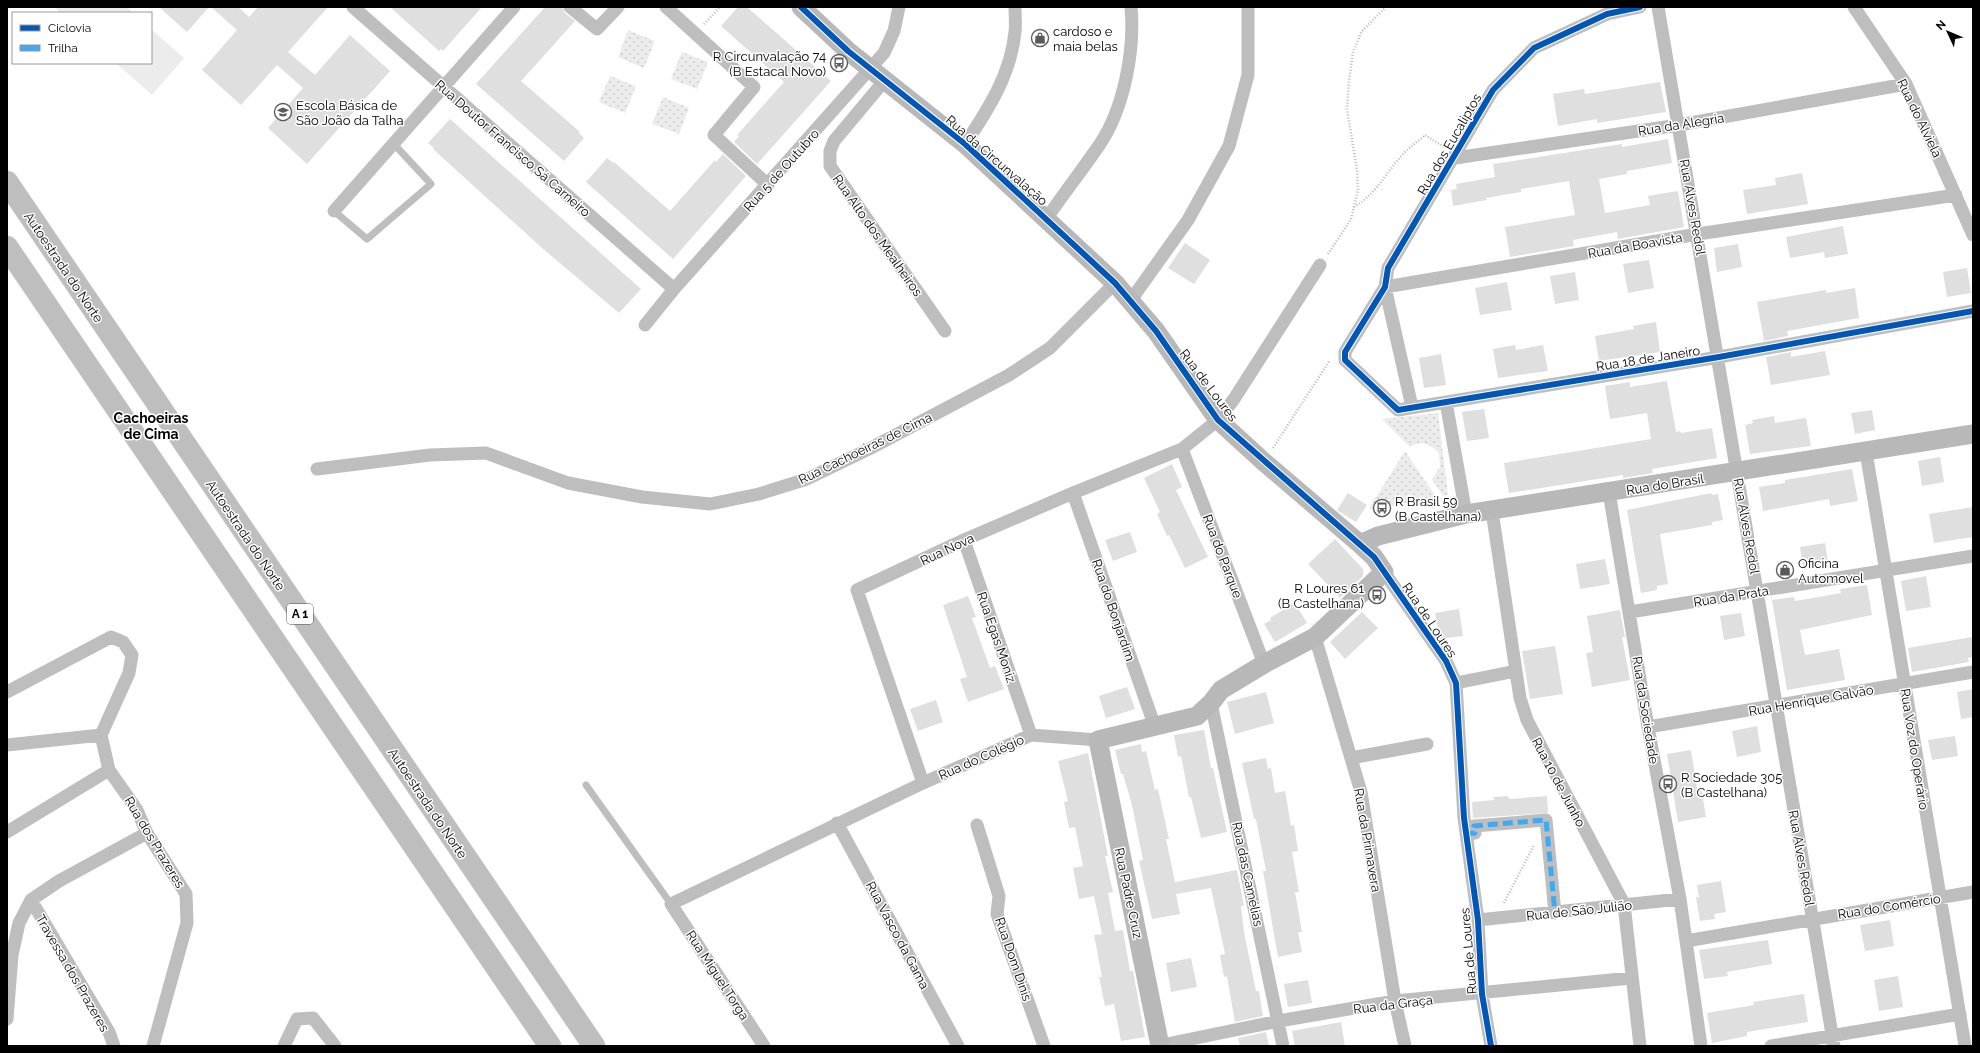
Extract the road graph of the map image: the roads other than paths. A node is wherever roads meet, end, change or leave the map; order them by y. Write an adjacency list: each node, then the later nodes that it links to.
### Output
1 (353, 7): 16 (street, Rua Doutor Francisco Sá Carneiro)
2 (514, 7): 16 (street)
3 (570, 7): 4 (street)
4 (618, 7)
5 (666, 7): 22 (street)
6 (801, 7): 14 (street, Rua da Circunvalação)
7 (900, 7): 14 (street, Rua 5 de Outubro)
8 (1015, 7): 19 (street)
9 (1131, 7): 25 (street)
10 (1248, 7): 33 (street)
11 (1640, 7): 20 (street, Rua dos Eucaliptos)
12 (1658, 7): 17 (street, Rua Alves Redol)
13 (1854, 7): 15 (street, Rua do Alviela)
14 (878, 74): 19 (street, Rua da Circunvalação); 22 (street, Rua 5 de Outubro); 36 (street, Rua Alto dos Mealheiros)
15 (1906, 84): 17 (street, Rua da Alegria); 23 (street, Rua do Alviela)
16 (444, 87): 18 (street); 32 (street, Rua Doutor Francisco Sá Carneiro)
17 (1680, 125): 20 (street, Rua da Alegria); 26 (street, Rua Alves Redol)
18 (393, 143): 24 (street); 24 (lane)
19 (965, 144): 25 (street, Rua da Circunvalação)
20 (1455, 156): 31 (street, Rua dos Eucaliptos)
21 (7, 182): 106 (highway, Autoestrada do Norte / A 1)
22 (768, 185): 32 (street, Rua 5 de Outubro)
23 (1956, 195): 26 (street, Rua da Boavista); 27 (street, Rua do Alviela)
24 (334, 211)
25 (1047, 218): 30 (street, Rua da Circunvalação)
26 (1698, 234): 31 (street, Rua da Boavista); 39 (street, Rua Alves Redol)
27 (1973, 235)
28 (7, 247): 105 (highway)
29 (1320, 266): 42 (street, Rua Nova)
30 (1115, 283): 33 (street, Rua da Circunvalação); 46 (street, Rua Cachoeiras de Cima)
31 (1385, 287): 38 (street, Rua dos Eucaliptos); 41 (street)
32 (674, 289): 35 (street, Rua 5 de Outubro)
33 (1131, 300): 37 (street, Rua da Circunvalação)
34 (1973, 311): 39 (street, Rua 18 de Janeiro)
35 (645, 325)
36 (945, 331)
37 (1164, 343): 42 (street, Rua de Loures)
38 (1345, 356): 41 (street, Rua 18 de Janeiro)
39 (1718, 357): 40 (street, Rua 18 de Janeiro); 47 (street, Rua Alves Redol)
40 (1446, 402): 41 (street, Rua 18 de Janeiro); 51 (street)
41 (1412, 408)
42 (1218, 420): 44 (street, Rua Nova); 53 (street, Rua de Loures)
43 (1973, 434): 45 (street, Rua do Brasil)
44 (1182, 449): 49 (street, Rua Nova); 60 (street, Rua do Parque)
45 (1866, 452): 47 (street, Rua do Brasil); 55 (street, Rua Voz do Operário)
46 (317, 469)
47 (1738, 472): 48 (street, Rua do Brasil); 57 (street, Rua Alves Redol)
48 (1609, 492): 50 (street, Rua do Brasil); 58 (street, Rua da Sociedade)
49 (1073, 493): 52 (street, Rua Nova); 68 (street, Rua do Bonjardim)
50 (1492, 511): 51 (street, Rua do Brasil); 61 (street, Rua 10 de Junho)
51 (1466, 514): 53 (street, Rua do Brasil)
52 (964, 540): 70 (street, Rua Egas Moniz); 77 (street, Rua Nova)
53 (1360, 544): 56 (street, Rua de Loures)
54 (1973, 556): 55 (street, Rua da Prata)
55 (1887, 570): 57 (street, Rua da Prata); 64 (street, Rua Voz do Operário)
56 (1384, 572): 59 (street, Rua do Colégio); 63 (street, Rua de Loures)
57 (1758, 592): 58 (street, Rua da Prata); 67 (street, Rua Alves Redol)
58 (1630, 612): 69 (street, Rua da Sociedade)
59 (1315, 637): 60 (street, Rua do Colégio); 75 (street, Rua da Primavera)
60 (1264, 664): 66 (street, Rua do Colégio)
61 (1516, 671): 63 (street); 89 (street, Rua 10 de Junho)
62 (1973, 672): 64 (street, Rua Henrique Galvão)
63 (1456, 683): 83 (street, Rua de Loures)
64 (1905, 684): 67 (street, Rua Henrique Galvão); 85 (street, Rua Voz do Operário)
65 (7, 692): 71 (street)
66 (1211, 703): 68 (street, Rua do Colégio); 99 (street, Rua das Camélias)
67 (1776, 707): 69 (street, Rua Henrique Galvão); 91 (street, Rua Alves Redol)
68 (1155, 727): 72 (street, Rua do Colégio)
69 (1648, 727): 86 (street, Rua da Sociedade)
70 (1031, 734): 72 (street, Rua do Colégio); 77 (street, Rua do Colégio)
71 (101, 735): 74 (street); 76 (street, Rua dos Prazeres)
72 (1098, 740): 110 (street, Rua Padre Cruz)
73 (1427, 744): 75 (street)
74 (7, 745)
75 (1351, 758): 96 (street, Rua da Primavera)
76 (109, 770): 81 (street); 82 (street, Rua dos Prazeres)
77 (923, 783): 79 (street, Rua do Colégio)
78 (586, 785): 88 (lane)
79 (837, 823): 88 (street, Rua do Colégio); 108 (street, Rua Vasco da Gama)
80 (977, 825): 109 (street, Rua Dom Dinis)
81 (7, 832)
82 (147, 833): 87 (street); 102 (street, Rua dos Prazeres)
83 (1466, 834): 90 (street); 92 (street, Rua de Loures)
84 (1973, 892): 85 (street, Rua do Comércio)
85 (1939, 898): 91 (street, Rua do Comércio); 97 (street, Rua Voz do Operário)
86 (1680, 899): 89 (street, Rua de São Julião); 93 (street, Rua da Sociedade)
87 (31, 900): 98 (street); 101 (street, Travessa dos Prazeres)
88 (671, 904): 107 (street, Rua Miguel Torga)
89 (1624, 904): 90 (street, Rua de São Julião); 94 (street, Rua 10 de Junho)
90 (1555, 913): 92 (street, Rua de São Julião)
91 (1812, 918): 93 (street, Rua do Comércio); 100 (street, Rua Alves Redol)
92 (1478, 920): 95 (street, Rua de Loures)
93 (1686, 941): 115 (street, Rua da Sociedade)
94 (1632, 978): 95 (street, Rua da Graça); 114 (street, Rua 10 de Junho)
95 (1482, 994): 96 (street, Rua da Graça); 113 (street, Rua de Loures)
96 (1395, 1001): 99 (street, Rua da Graça); 112 (street, Rua da Primavera)
97 (1960, 1014): 100 (street); 117 (street, Rua Voz do Operário)
98 (7, 1019)
99 (1279, 1021): 110 (street, Rua da Graça); 111 (street, Rua das Camélias)
100 (1833, 1040): 116 (street)
101 (114, 1046)
102 (153, 1046)
103 (284, 1046): 104 (street)
104 (335, 1046)
105 (550, 1046)
106 (594, 1046)
107 (764, 1046)
108 (958, 1046)
109 (1044, 1046)
110 (1159, 1046)
111 (1283, 1046)
112 (1405, 1046)
113 (1491, 1046)
114 (1640, 1046)
115 (1702, 1046)
116 (1770, 1046)
117 (1965, 1046)

